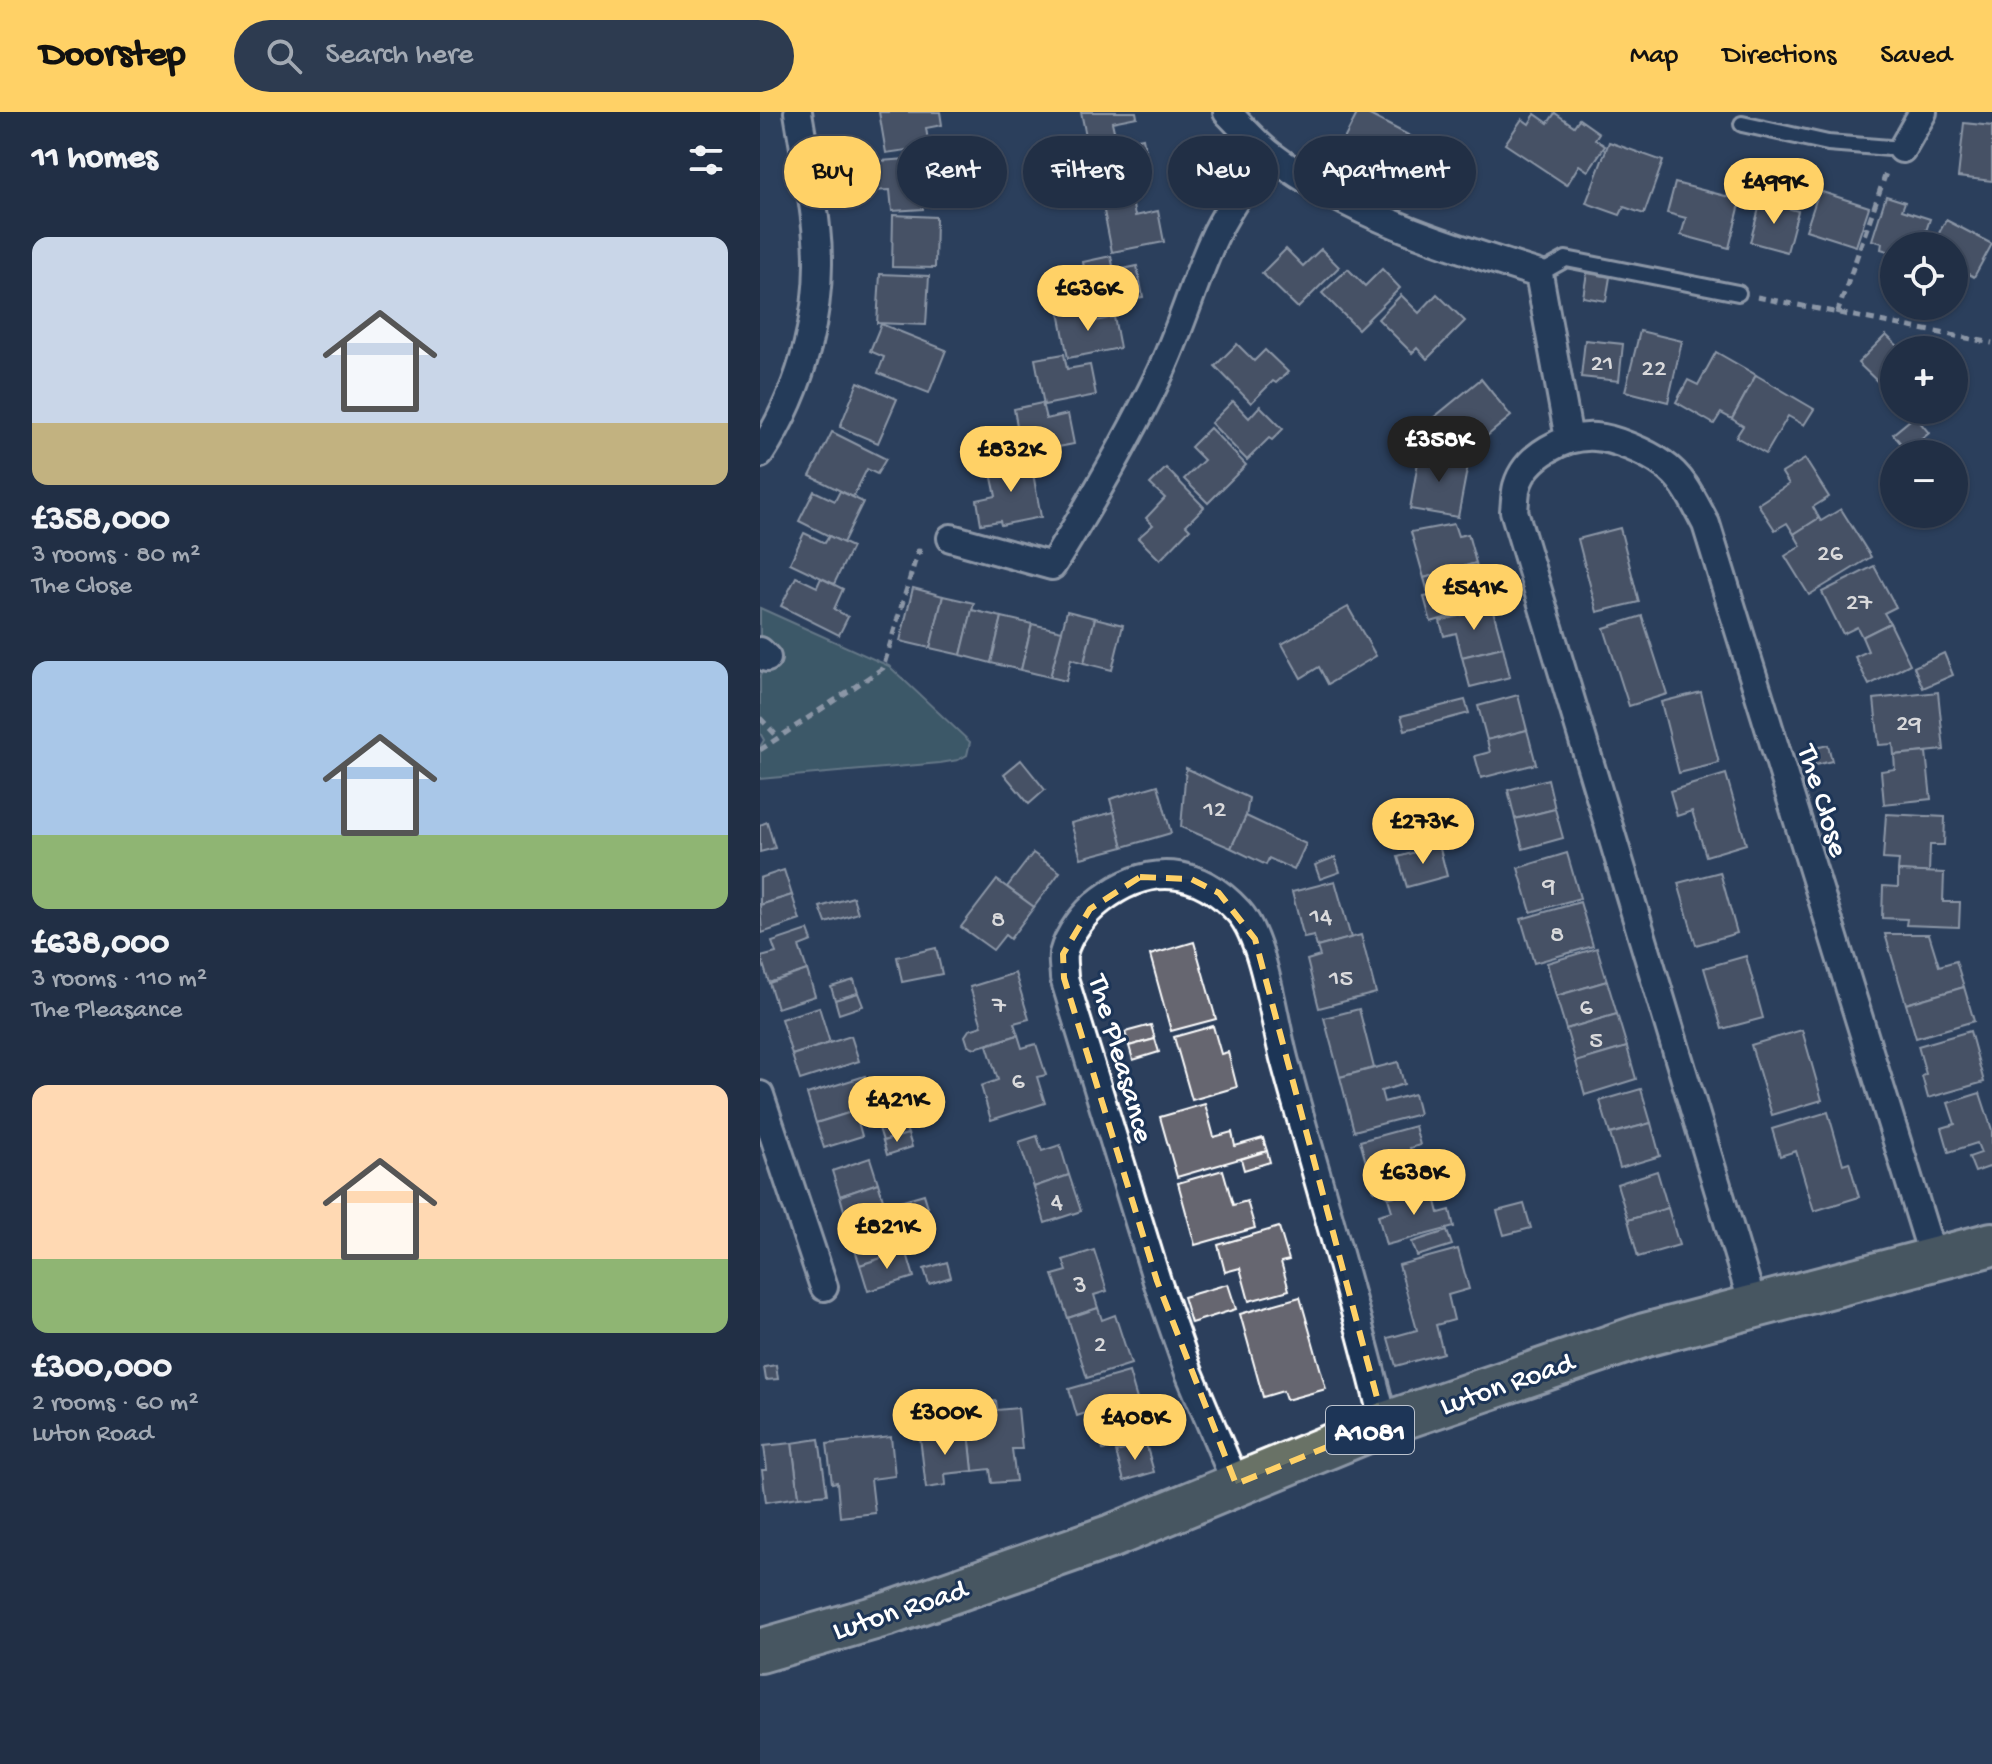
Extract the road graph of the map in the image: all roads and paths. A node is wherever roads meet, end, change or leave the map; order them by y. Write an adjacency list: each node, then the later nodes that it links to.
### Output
1 (798, 112): 14 (street)
2 (1227, 112): 5 (street)
3 (1923, 112): 6 (street)
4 (1742, 124): 6 (lane)
5 (1250, 136)
6 (1902, 149): 11 (path)
7 (1278, 161): 9 (street)
8 (1231, 208): 15 (street)
9 (1539, 274): 10 (lane); 13 (street)
10 (1738, 293): 11 (path)
11 (1837, 314): 12 (path)
12 (1992, 343)
13 (1569, 439): 21 (street, The Close); 23 (street)
14 (760, 454)
15 (951, 538): 17 (path)
16 (760, 718): 17 (path)
17 (777, 736): 18 (path)
18 (760, 750)
19 (760, 1095): 22 (street)
20 (1992, 1244): 21 (main road, Luton Road / A1081)
21 (1934, 1261): 23 (main road, Luton Road / A1081)
22 (824, 1287)
23 (1753, 1305): 24 (main road, Luton Road / A1081)
24 (1384, 1424): 25 (main road, Luton Road / A1081); 25 (street, The Pleasance)
25 (1236, 1484): 26 (main road, Luton Road / A1081)
26 (760, 1651)

